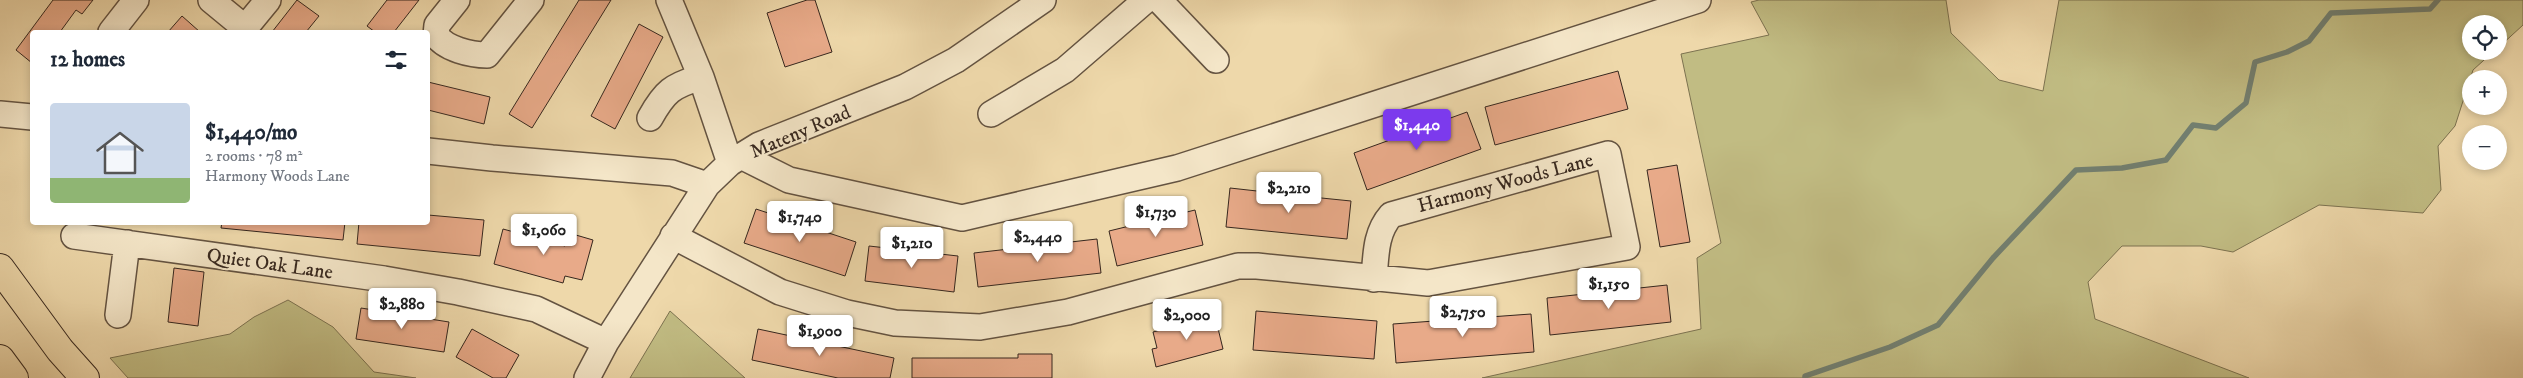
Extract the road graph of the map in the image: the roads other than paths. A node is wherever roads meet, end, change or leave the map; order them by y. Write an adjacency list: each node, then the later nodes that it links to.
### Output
1 (136, 0): 11 (street)
2 (211, 0): 3 (street)
3 (268, 0)
4 (457, 0): 5 (street)
5 (531, 0)
6 (669, 0): 13 (street)
7 (1043, 0): 19 (street, Mateny Road)
8 (1146, 0): 15 (street)
9 (1159, 0): 12 (street)
10 (1698, 0): 19 (street)
11 (113, 30)
12 (1216, 60)
13 (701, 77): 17 (street); 19 (street)
14 (0, 114): 16 (street)
15 (991, 114)
16 (30, 117)
17 (650, 118)
18 (430, 150): 20 (street)
19 (736, 160): 20 (street, Mateny Road)
20 (707, 185): 22 (street, Mateny Road)
21 (74, 236): 23 (street, Quiet Oak Lane)
22 (673, 236): 25 (street, Harmony Woods Lane); 27 (street, Mateny Road)
23 (127, 243): 26 (street); 27 (street, Quiet Oak Lane)
24 (0, 268): 30 (main road)
25 (1374, 279): 25 (street, Harmony Woods Lane)
26 (118, 315)
27 (606, 342): 31 (street, Mateny Road)
28 (0, 359): 29 (main road)
29 (14, 378)
30 (85, 378)
31 (587, 378)

